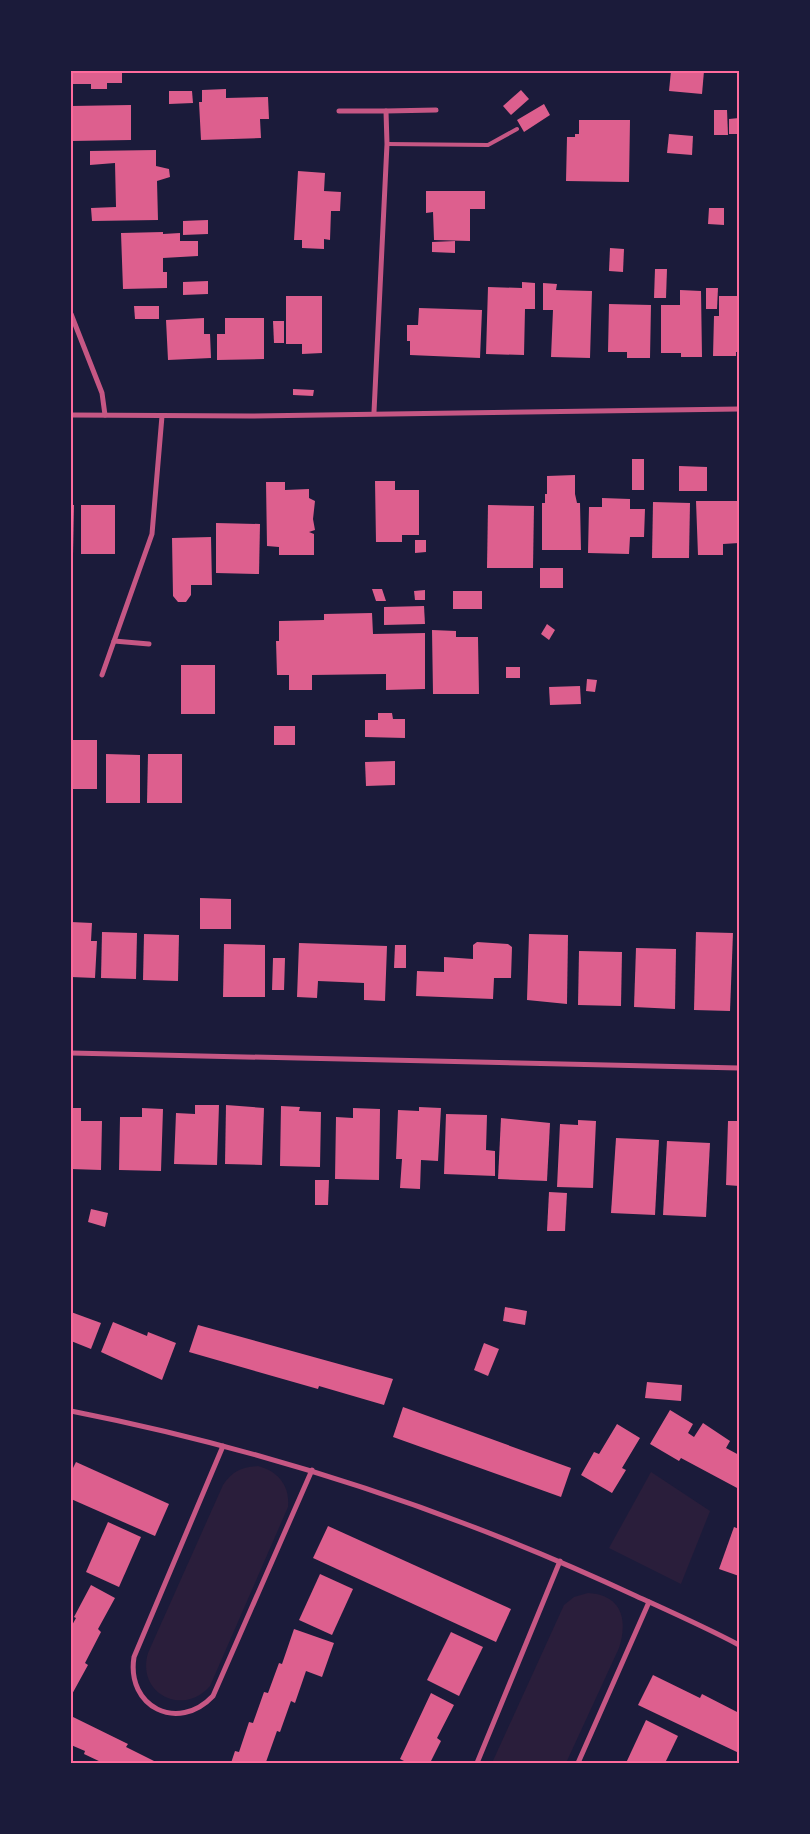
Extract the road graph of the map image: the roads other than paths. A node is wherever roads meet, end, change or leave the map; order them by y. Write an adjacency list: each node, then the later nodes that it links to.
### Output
1 (436, 110): 3 (street)
2 (339, 111): 3 (street)
3 (386, 111): 5 (street)
4 (517, 129): 5 (lane)
5 (387, 144): 8 (street)
6 (71, 314): 10 (street)
7 (739, 409): 8 (street)
8 (374, 412): 11 (street)
9 (71, 415): 10 (street)
10 (105, 415): 11 (street)
11 (162, 416): 12 (street)
12 (114, 641): 13 (street); 14 (street)
13 (149, 644)
14 (102, 675)
15 (71, 1053): 16 (street)
16 (739, 1068)
17 (71, 1411): 18 (street)
18 (222, 1446): 19 (street); 19 (street)
19 (312, 1470): 20 (street)
20 (560, 1561): 21 (street); 23 (street)
21 (649, 1602): 22 (street); 24 (street)
22 (739, 1645)
23 (477, 1763)
24 (578, 1763)

